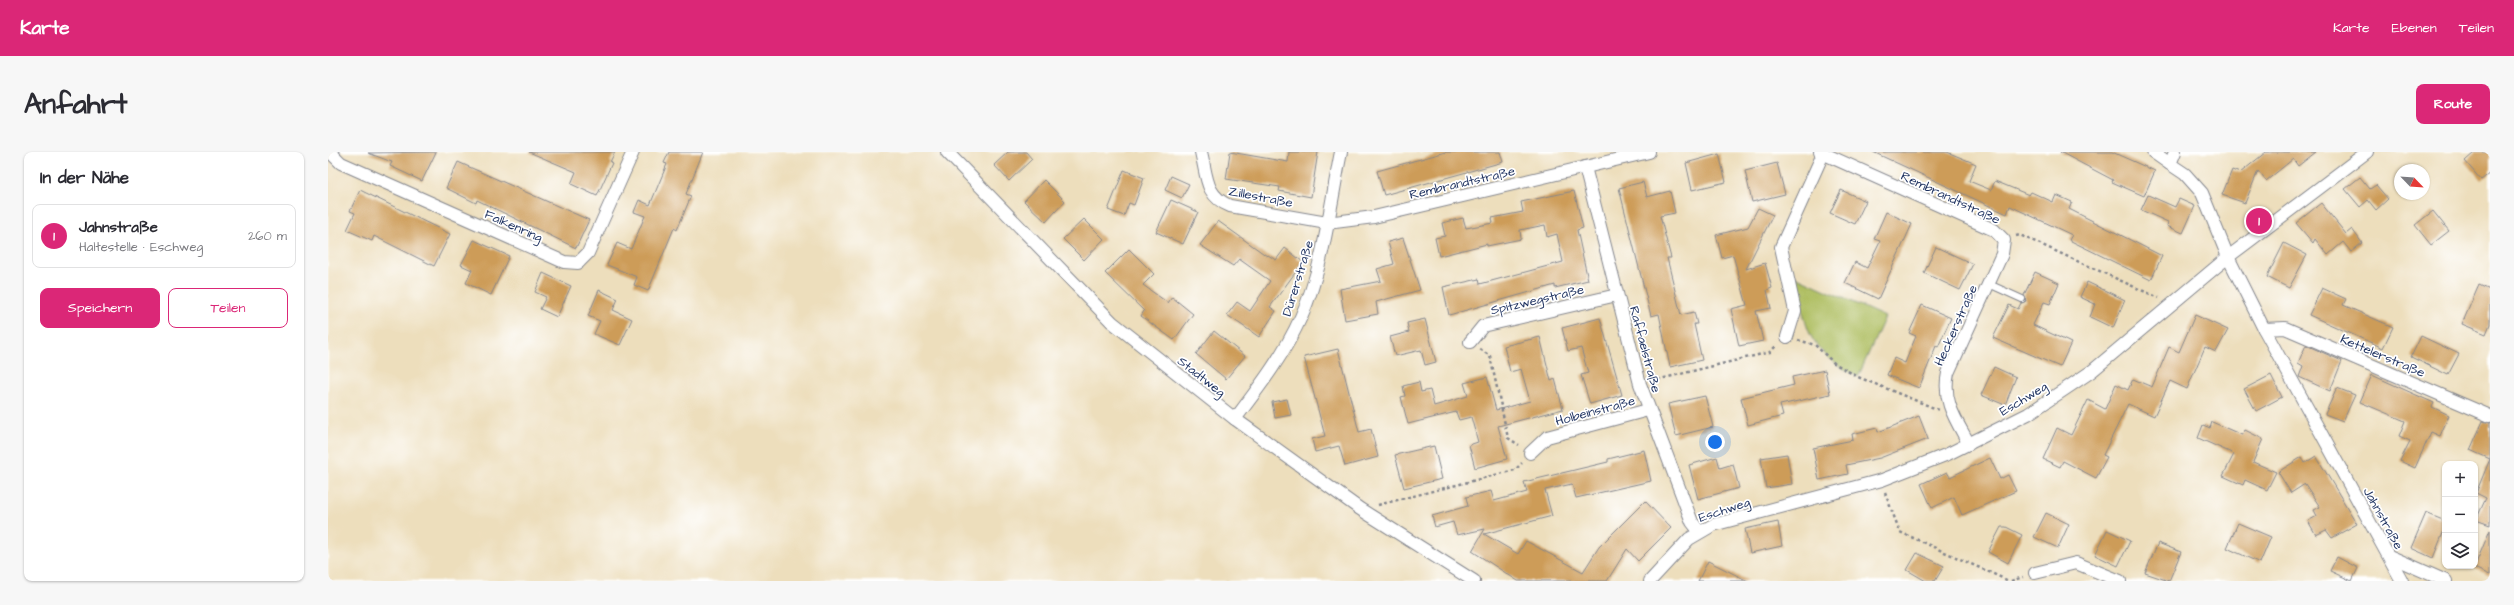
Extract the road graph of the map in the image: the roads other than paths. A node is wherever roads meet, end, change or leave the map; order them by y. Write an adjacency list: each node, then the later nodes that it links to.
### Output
1 (330, 152): 2 (street, Falkenring)
2 (633, 152)
3 (947, 152): 24 (street, Stadtweg)
4 (1201, 152): 13 (street, Zillestraße)
5 (1341, 152): 13 (street, Dürerstraße)
6 (1649, 152): 12 (street, Rembrandtstraße)
7 (2153, 152): 11 (street, Jahnstraße)
8 (2175, 152): 11 (street)
9 (2367, 152): 15 (street, Eschweg)
10 (1822, 153): 14 (street, Rembrandtstraße); 20 (street)
11 (2170, 164): 15 (street, Jahnstraße)
12 (1585, 167): 13 (street, Rembrandtstraße); 17 (street, Raffaelstraße)
13 (1327, 223): 24 (street, Dürerstraße)
14 (2004, 240): 16 (street, Heckerstraße)
15 (2228, 257): 19 (street, Jahnstraße); 25 (street, Eschweg)
16 (1989, 284): 18 (lane); 25 (street, Heckerstraße)
17 (1617, 294): 21 (street, Spitzwegstraße); 22 (street, Raffaelstraße)
18 (2022, 299)
19 (2264, 328): 23 (street, Kettelerstraße); 28 (street, Jahnstraße)
20 (1787, 337)
21 (1470, 342)
22 (1648, 410): 26 (street, Holbeinstraße); 27 (street, Raffaelstraße)
23 (2490, 416)
24 (1235, 419): 30 (street, Stadtweg)
25 (1969, 444): 27 (street, Eschweg)
26 (1530, 453)
27 (1699, 531): 31 (street, Eschweg)
28 (2389, 556): 33 (street, Jahnstraße); 34 (street)
29 (2035, 573): 32 (street)
30 (1474, 581)
31 (1651, 581)
32 (2120, 581)
33 (2402, 581)
34 (2446, 581)

